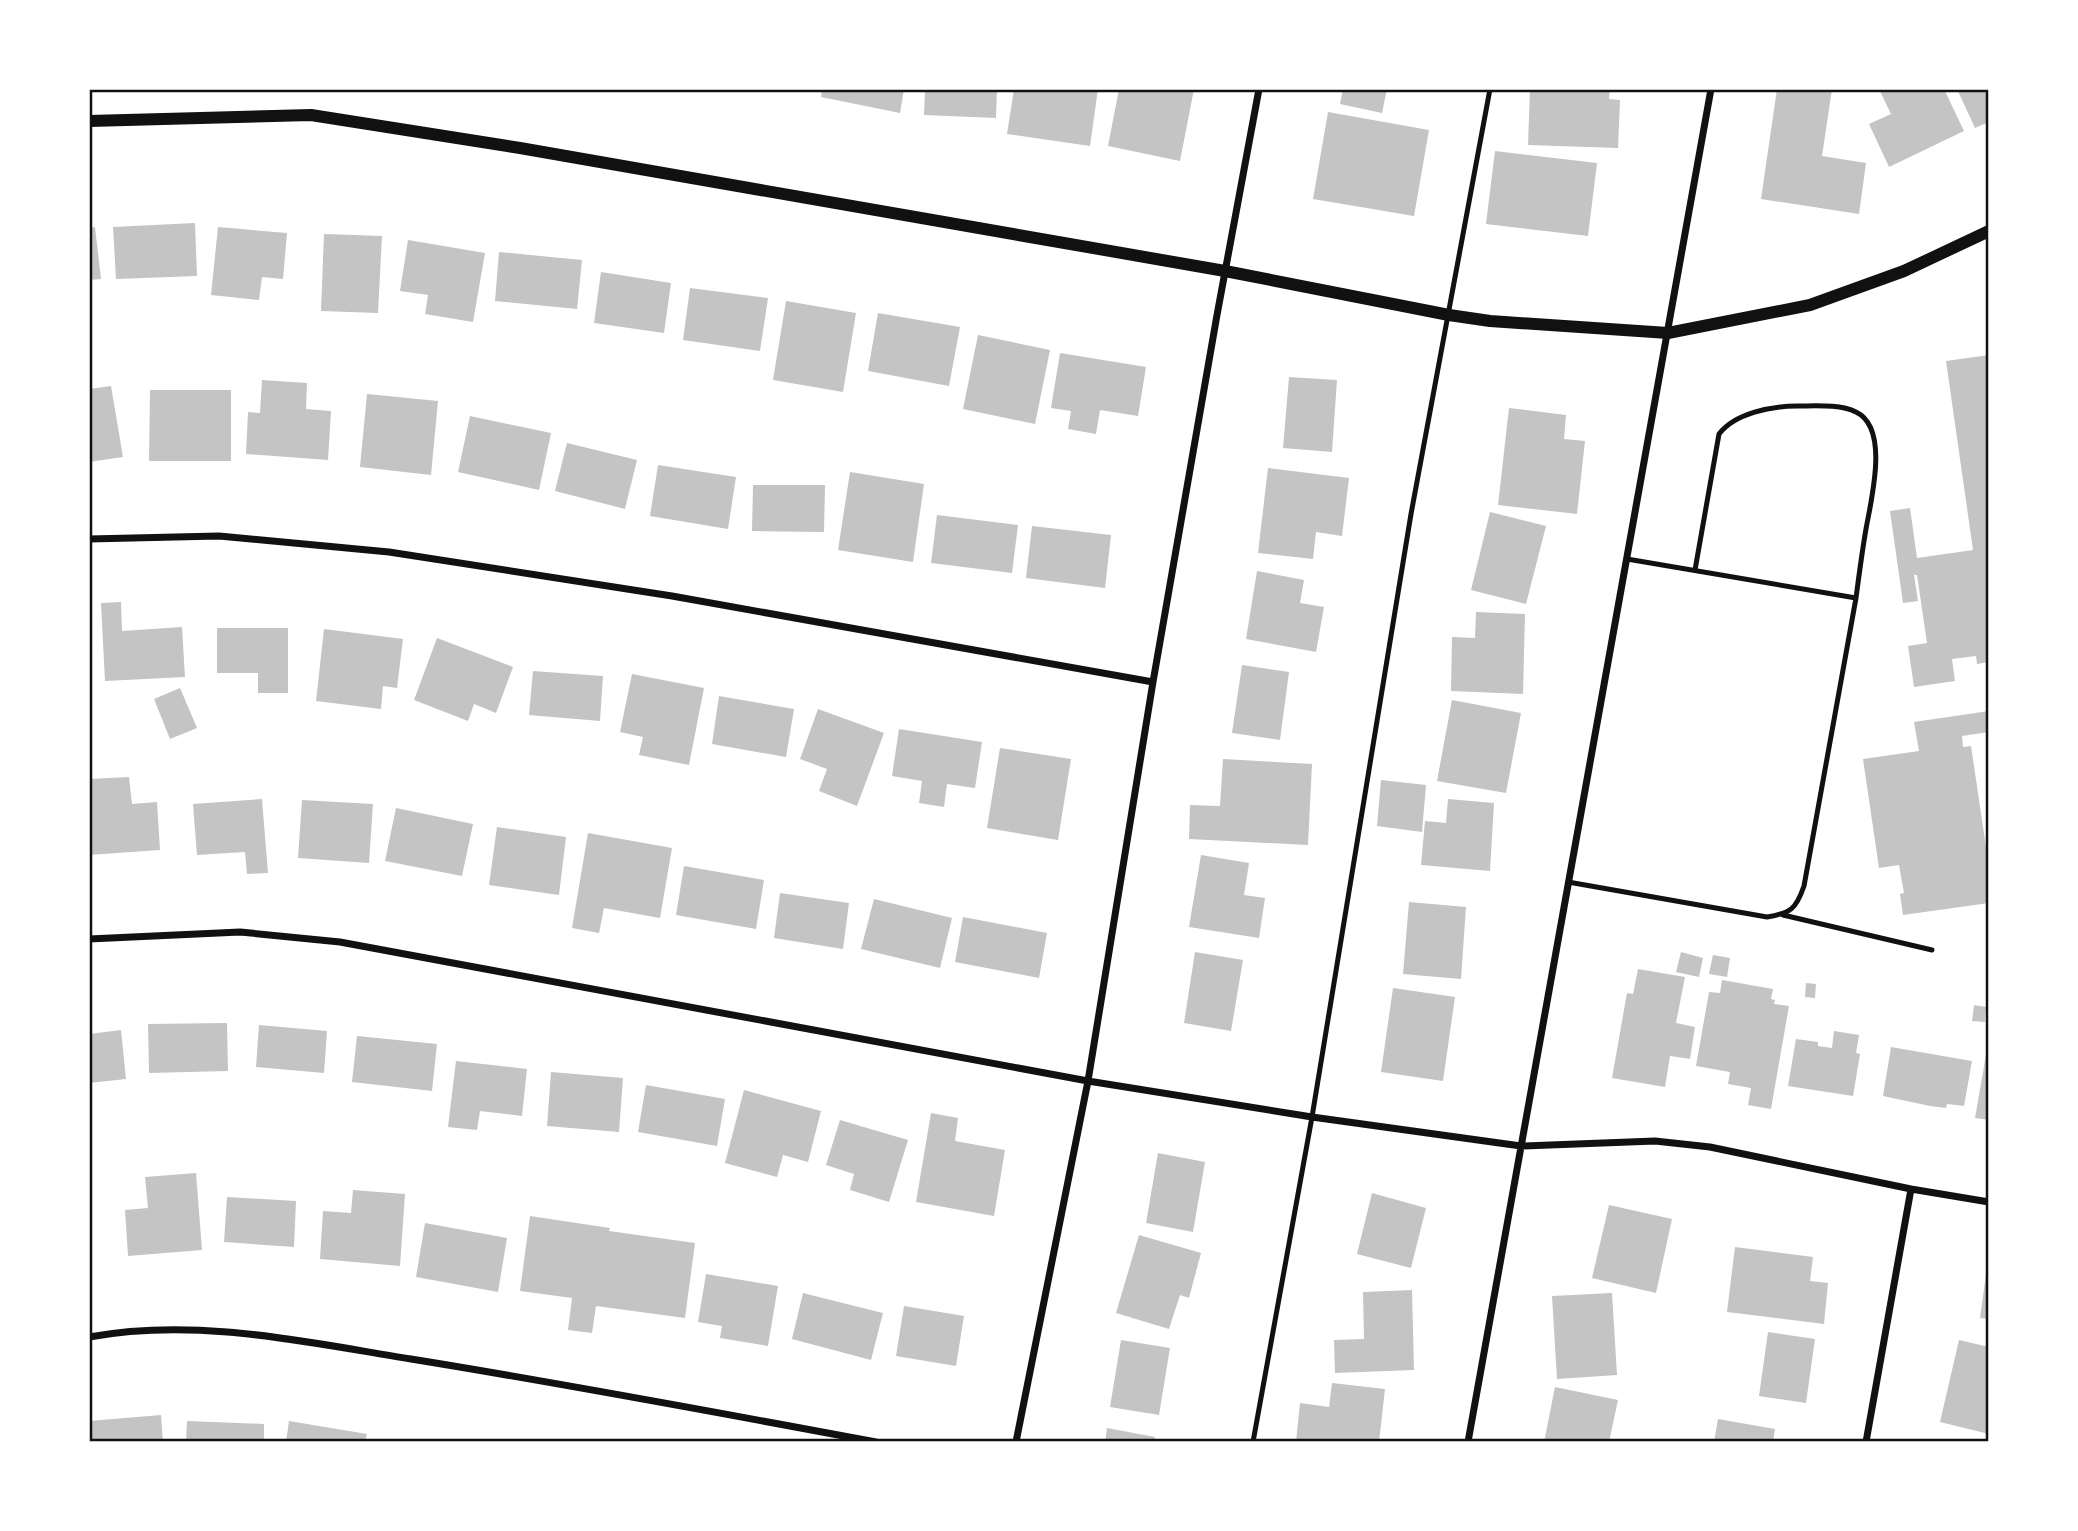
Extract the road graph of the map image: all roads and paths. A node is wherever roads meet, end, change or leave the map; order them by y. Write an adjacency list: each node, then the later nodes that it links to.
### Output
1 (1259, 89): 6 (street)
2 (1490, 89): 7 (lane)
3 (1711, 89): 8 (street)
4 (89, 121): 6 (street)
5 (1989, 231): 8 (street)
6 (1225, 271): 7 (street); 13 (street)
7 (1449, 315): 8 (street); 19 (lane)
8 (1668, 333): 10 (street)
9 (89, 539): 13 (street)
10 (1627, 559): 11 (lane); 14 (street)
11 (1695, 570): 12 (lane); 12 (lane)
12 (1856, 598): 15 (lane)
13 (1153, 682): 18 (street)
14 (1568, 882): 15 (lane); 20 (street)
15 (1783, 915): 17 (lane)
16 (89, 939): 18 (street)
17 (1932, 950)
18 (1088, 1081): 19 (street); 25 (street)
19 (1312, 1117): 20 (street); 26 (lane)
20 (1521, 1146): 21 (street); 27 (street)
21 (1911, 1189): 22 (street); 28 (street)
22 (1989, 1202)
23 (89, 1337): 24 (street)
24 (876, 1442)
25 (1016, 1442)
26 (1253, 1442)
27 (1468, 1442)
28 (1866, 1442)

